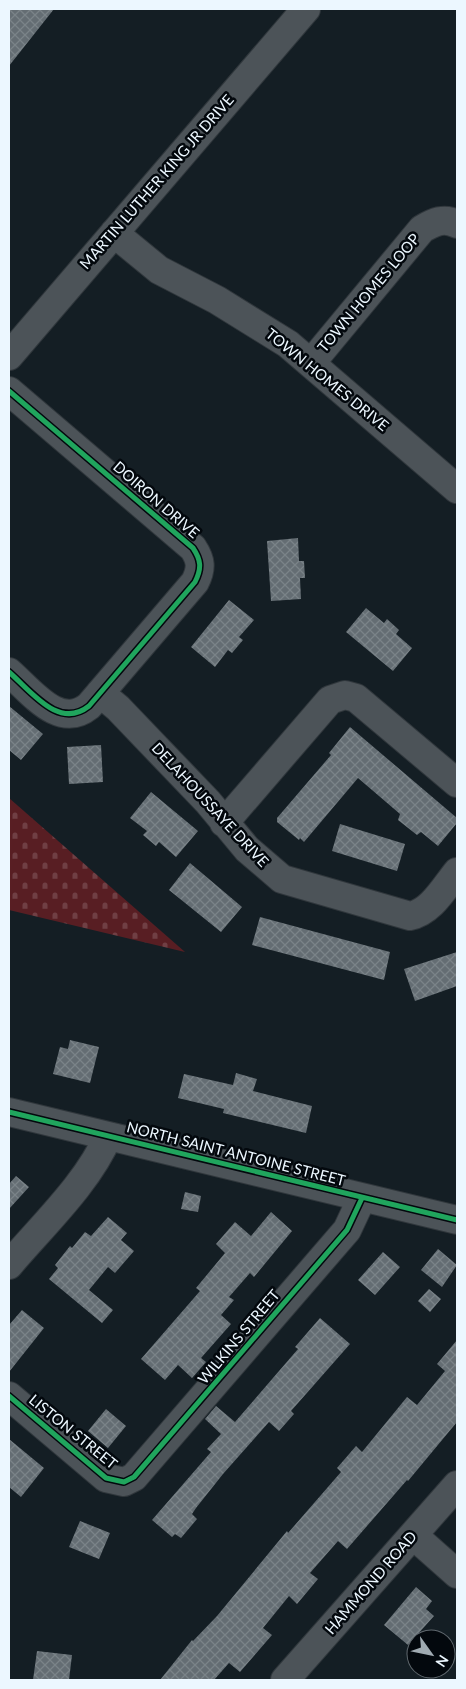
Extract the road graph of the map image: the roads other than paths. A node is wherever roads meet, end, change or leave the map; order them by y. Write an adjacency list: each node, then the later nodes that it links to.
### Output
1 (306, 9): 3 (street, MARTIN LUTHER KING JR DRIVE)
2 (457, 224): 5 (street, TOWN HOMES LOOP)
3 (114, 233): 4 (street, MARTIN LUTHER KING JR DRIVE); 5 (street, TOWN HOMES DRIVE)
4 (9, 356)
5 (311, 363): 7 (street, TOWN HOMES DRIVE)
6 (9, 391): 9 (street, DOIRON DRIVE)
7 (457, 489)
8 (9, 672): 9 (street)
9 (100, 693): 11 (street, DELAHOUSSAYE DRIVE)
10 (457, 783): 11 (street)
11 (224, 822): 12 (street, DELAHOUSSAYE DRIVE)
12 (457, 872)
13 (9, 1112): 14 (street, NORTH SAINT ANTOINE STREET)
14 (108, 1136): 15 (street, NORTH SAINT ANTOINE STREET); 17 (street)
15 (362, 1198): 16 (street, NORTH SAINT ANTOINE STREET); 19 (street, WILKINS STREET)
16 (457, 1220)
17 (9, 1265)
18 (9, 1396): 19 (street, LISTON STREET)
19 (124, 1482)
20 (457, 1485): 21 (street, HAMMOND ROAD)
21 (413, 1535): 22 (street); 23 (street, HAMMOND ROAD)
22 (457, 1574)
23 (285, 1680)

